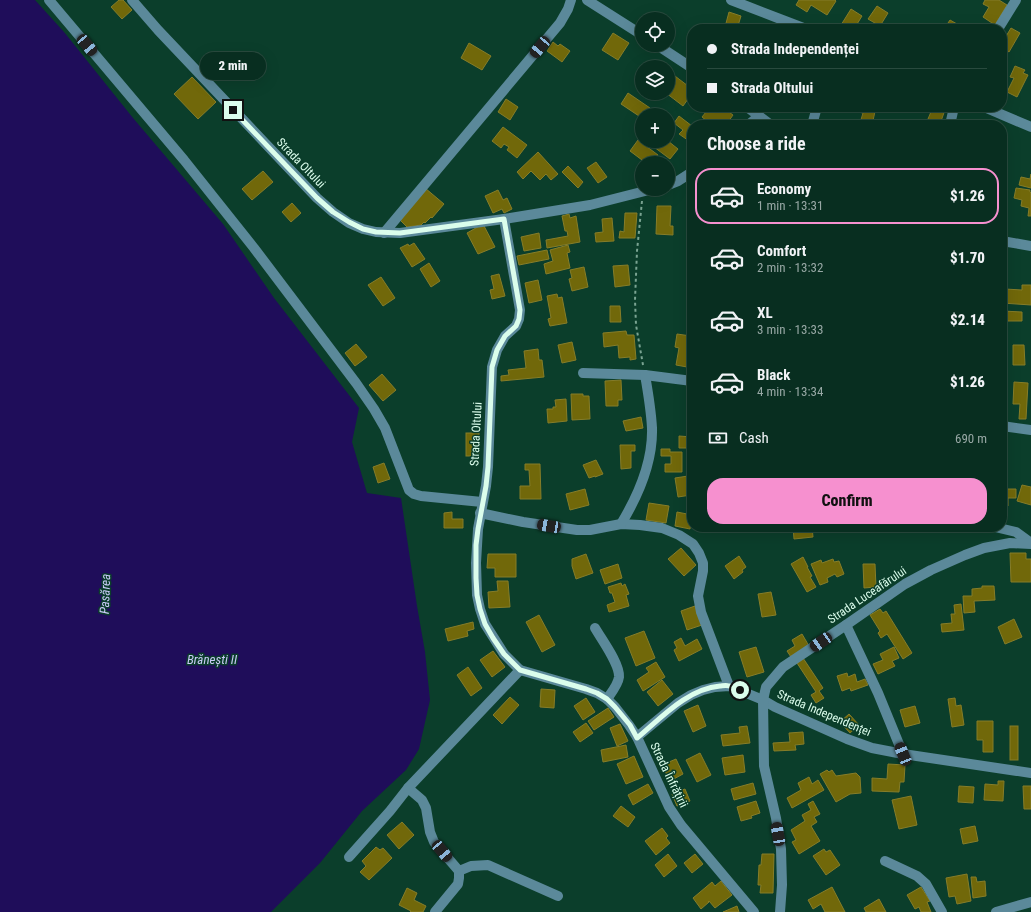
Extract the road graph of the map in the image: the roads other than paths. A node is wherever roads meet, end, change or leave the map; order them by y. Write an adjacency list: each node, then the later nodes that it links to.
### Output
1 (49, 0): 30 (street)
2 (132, 0): 22 (street, Strada Oltului)
3 (571, 0): 22 (street)
4 (587, 0): 9 (street)
5 (732, 0): 7 (street)
6 (1016, 0): 8 (street)
7 (793, 24)
8 (1001, 24)
9 (635, 31)
10 (668, 52): 11 (street)
11 (687, 65)
12 (754, 112): 14 (street)
13 (996, 112): 17 (street)
14 (759, 116): 15 (street); 16 (street)
15 (754, 120)
16 (764, 120)
17 (1031, 127)
18 (687, 175): 19 (street)
19 (675, 182)
20 (635, 193): 21 (street, Strada Oltului)
21 (504, 219): 22 (street, Strada Oltului); 30 (street, Strada Oltului)
22 (384, 233)
23 (1007, 242): 24 (street)
24 (1031, 246)
25 (583, 374): 26 (street)
26 (645, 375): 27 (street); 32 (street)
27 (687, 380)
28 (1007, 427): 29 (street)
29 (1031, 430)
30 (482, 502): 31 (street, Strada Oltului)
31 (480, 513): 32 (street); 37 (street, Strada Oltului)
32 (621, 524): 38 (street)
33 (1007, 529): 34 (street)
34 (1031, 543): 35 (street, Strada Luceafărului)
35 (846, 625): 40 (street, Strada Luceafărului); 42 (street)
36 (595, 628): 39 (street)
37 (520, 670): 39 (street, Strada Înfrățirii); 44 (street)
38 (729, 686): 40 (street, Strada Independenței); 41 (street, Strada Independenței)
39 (607, 699): 41 (street, Strada Înfrățirii)
40 (763, 700): 42 (street, Strada Independenței); 52 (street, Strada Luceafărului)
41 (637, 738): 51 (street, Strada Înfrățirii)
42 (903, 754): 43 (street, Strada Independenței)
43 (1031, 773)
44 (408, 788): 45 (street); 47 (street)
45 (349, 857)
46 (885, 861): 53 (street)
47 (459, 871): 48 (street); 50 (street)
48 (558, 896)
49 (1031, 902): 54 (street)
50 (435, 912)
51 (754, 912)
52 (780, 912)
53 (942, 912)
54 (996, 912)

